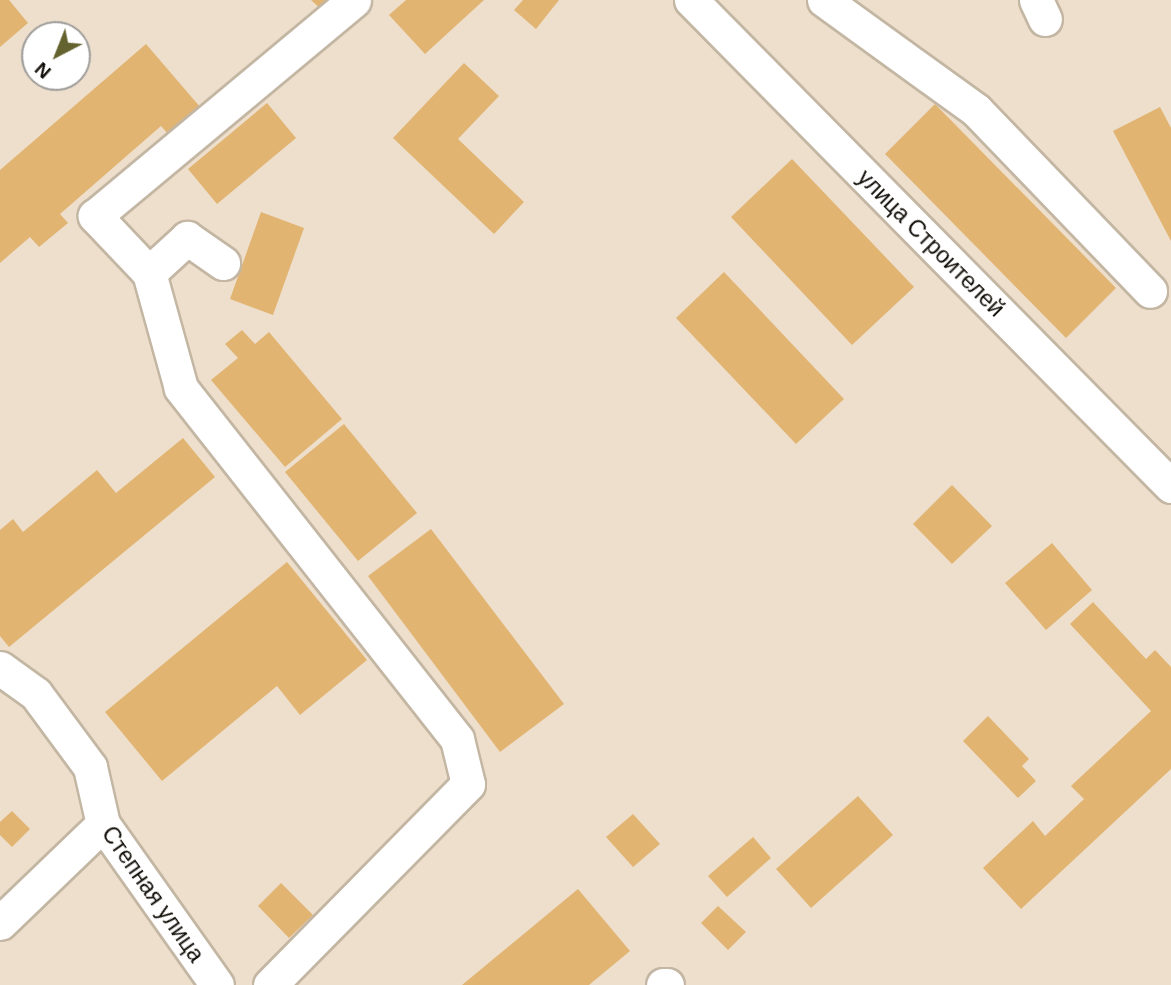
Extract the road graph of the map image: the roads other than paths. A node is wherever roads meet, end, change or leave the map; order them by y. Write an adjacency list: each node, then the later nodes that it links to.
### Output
1 (354, 0): 5 (street)
2 (691, 0): 7 (street, улица Строителей)
3 (824, 0): 6 (street)
4 (223, 263): 5 (street)
5 (149, 273): 12 (street)
6 (1150, 291)
7 (1171, 486)
8 (0, 668): 9 (street, Степная улица)
9 (103, 824): 10 (street); 11 (street, Степная улица)
10 (0, 923)
11 (217, 985)
12 (270, 985)

